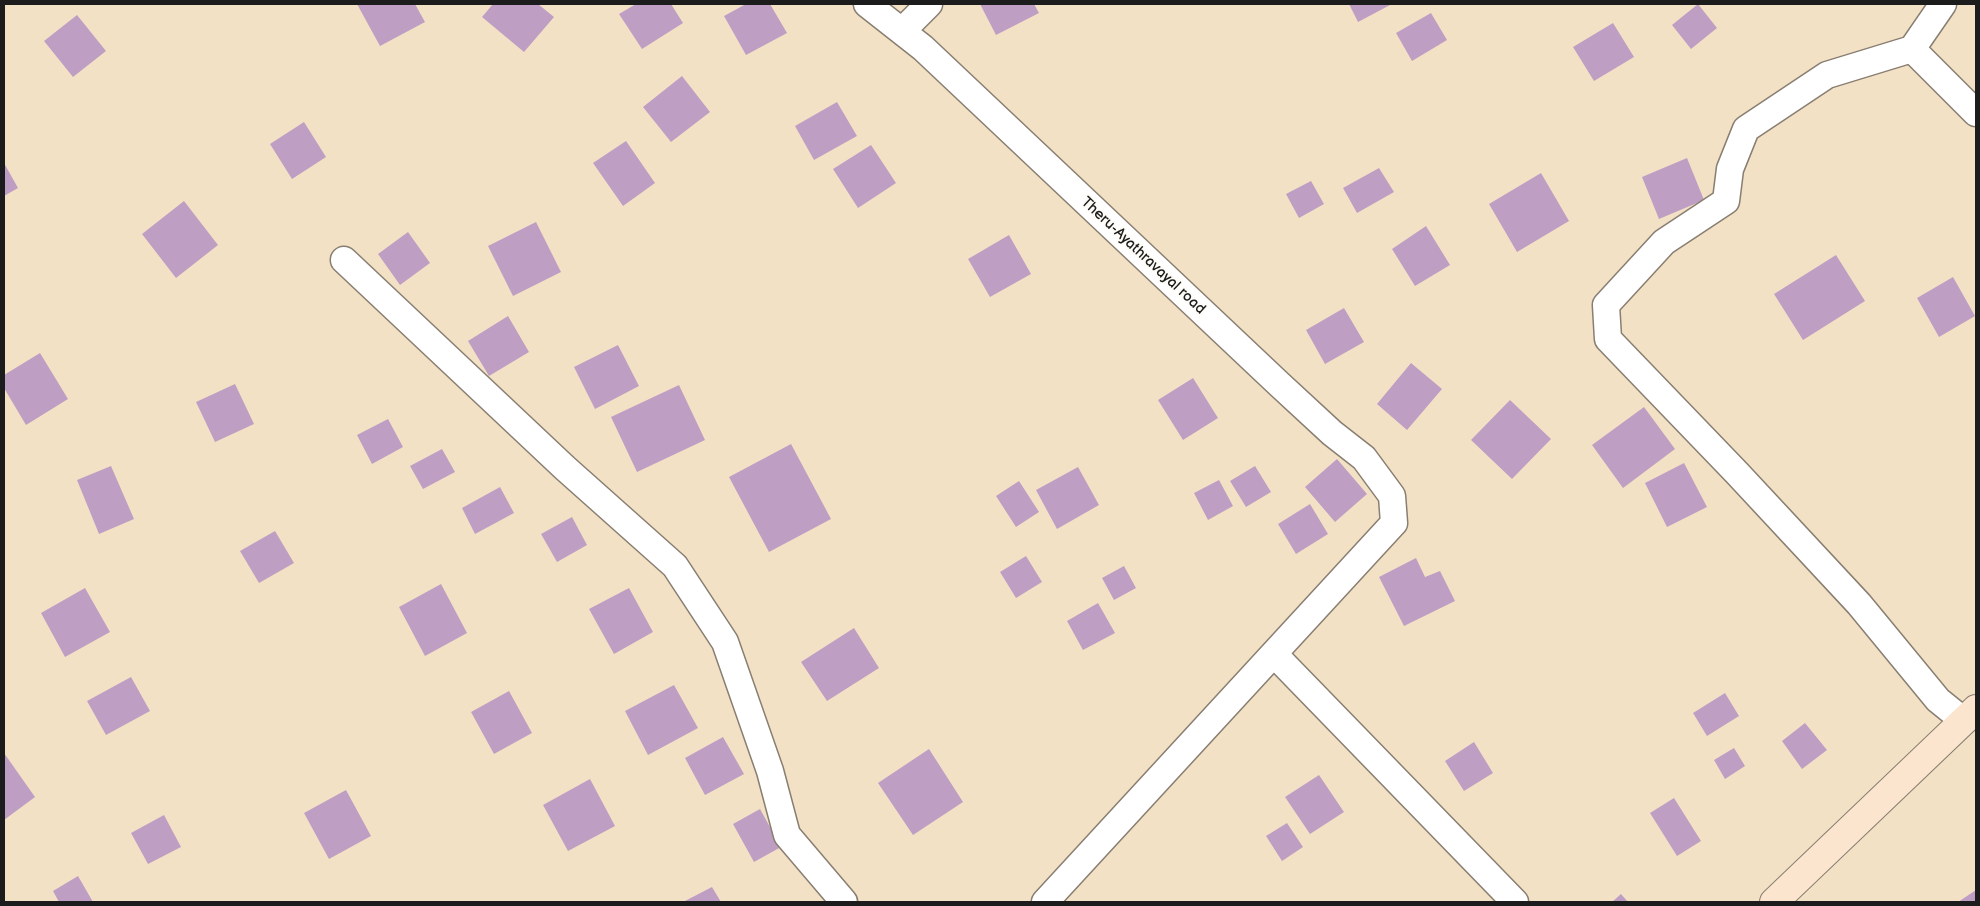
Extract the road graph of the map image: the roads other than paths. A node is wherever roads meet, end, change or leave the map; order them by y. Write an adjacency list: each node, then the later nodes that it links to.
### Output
1 (867, 4): 4 (street, Theru-Ayathravayal road)
2 (929, 4): 4 (street)
3 (1943, 4): 5 (street)
4 (902, 31): 8 (street, Theru-Ayathravayal road)
5 (1912, 49): 6 (street); 9 (street)
6 (1976, 113)
7 (344, 260): 10 (street)
8 (1274, 654): 11 (street); 12 (street)
9 (1970, 715): 13 (main road)
10 (844, 902)
11 (1045, 902)
12 (1515, 902)
13 (1774, 902)

